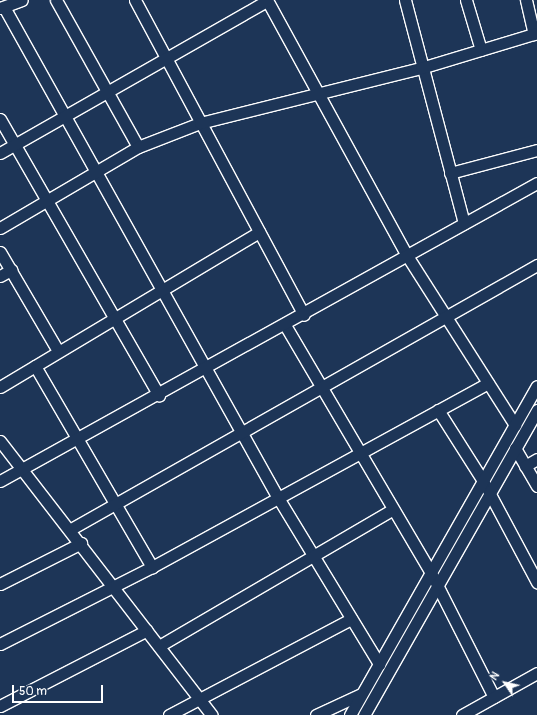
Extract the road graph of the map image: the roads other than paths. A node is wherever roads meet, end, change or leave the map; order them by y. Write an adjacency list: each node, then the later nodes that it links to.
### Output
1 (22, 0): 8 (street)
2 (56, 0): 13 (street)
3 (135, 0): 11 (street)
4 (267, 0): 11 (street); 14 (street)
5 (405, 0): 12 (street)
6 (466, 0): 10 (street)
7 (526, 0): 9 (street)
8 (2, 7): 15 (street)
9 (536, 33): 10 (street)
10 (481, 50): 12 (street)
11 (164, 58): 13 (street); 17 (street)
12 (421, 68): 14 (street); 23 (street)
13 (108, 91): 15 (street); 19 (street)
14 (319, 91): 17 (street); 30 (street)
15 (63, 117): 18 (street); 22 (street)
16 (0, 119): 18 (street)
17 (200, 123): 19 (street); 28 (street)
18 (14, 145): 21 (street); 25 (street)
19 (138, 147): 22 (street)
20 (537, 150): 23 (street)
21 (0, 153)
22 (95, 172): 25 (street); 34 (street)
23 (450, 173): 26 (street)
24 (537, 183): 26 (street)
25 (48, 201): 27 (street); 37 (street)
26 (464, 223): 30 (street)
27 (0, 228)
28 (259, 232): 34 (street); 35 (street)
29 (0, 252): 32 (street)
30 (406, 254): 35 (street); 36 (street)
31 (537, 265): 36 (street)
32 (10, 270): 33 (street); 39 (street)
33 (0, 276)
34 (163, 289): 37 (street); 41 (street)
35 (304, 316): 38 (street)
36 (446, 316): 42 (street); 43 (street)
37 (116, 317): 39 (street); 46 (street)
38 (285, 325): 41 (street); 43 (street)
39 (58, 351): 40 (street)
40 (35, 366): 45 (street); 51 (street)
41 (208, 368): 46 (street); 50 (street)
42 (488, 383): 47 (street); 49 (street)
43 (322, 386): 50 (street); 54 (street)
44 (537, 386): 49 (street)
45 (0, 387)
46 (159, 395): 51 (street)
47 (438, 410): 54 (street); 59 (street)
48 (537, 410): 53 (street)
49 (515, 425): 59 (street)
50 (242, 432): 62 (street); 63 (street)
51 (76, 440): 57 (street); 63 (street)
52 (0, 441): 57 (street)
53 (516, 448): 56 (street); 61 (street)
54 (359, 452): 62 (street); 64 (street)
55 (537, 459): 56 (street)
56 (525, 466): 60 (street)
57 (22, 470): 58 (street); 65 (street)
58 (0, 481)
59 (483, 481): 61 (street); 69 (street)
60 (537, 486)
61 (490, 494): 70 (street); 73 (street)
62 (277, 496): 67 (street); 68 (street)
63 (115, 504): 65 (street); 68 (street)
64 (393, 509): 67 (street); 69 (street)
65 (71, 529): 66 (street)
66 (81, 543): 71 (street); 72 (street)
67 (316, 556): 74 (street); 77 (street)
68 (152, 567): 72 (street)
69 (431, 572): 73 (street); 78 (street)
70 (537, 582)
71 (0, 584)
72 (114, 585): 75 (street); 76 (street)
73 (437, 587): 81 (street); 88 (street)
74 (351, 619): 78 (street); 82 (street)
75 (147, 630): 77 (street); 83 (street)
76 (0, 644)
77 (159, 646): 82 (street)
78 (379, 664): 80 (street)
79 (537, 673): 81 (street)
80 (361, 694): 86 (street); 87 (street)
81 (494, 697): 89 (street)
82 (197, 700): 84 (street); 85 (street)
83 (0, 706)
84 (169, 715)
85 (212, 715)
86 (316, 715)
87 (350, 715)
88 (364, 715)
89 (462, 715)

